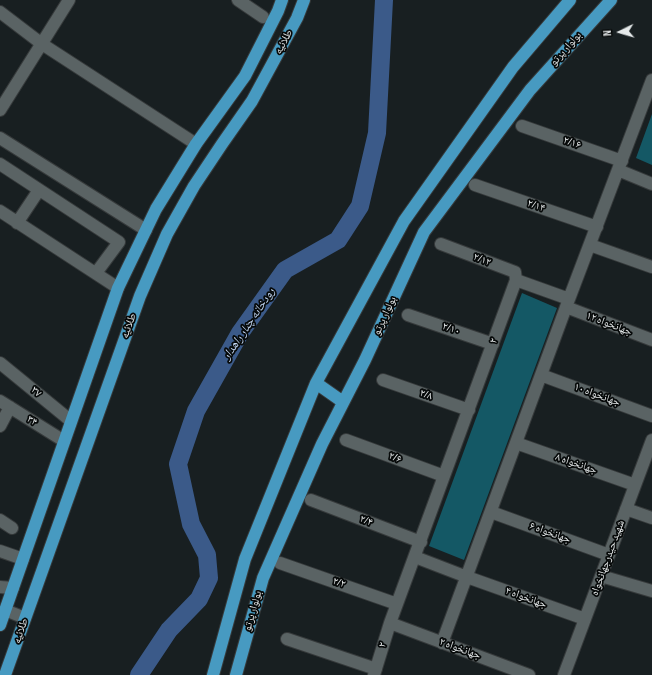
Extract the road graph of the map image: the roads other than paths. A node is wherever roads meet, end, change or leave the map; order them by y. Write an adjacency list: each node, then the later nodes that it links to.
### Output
1 (69, 0): 9 (street)
2 (238, 0): 8 (street)
3 (282, 0): 14 (main road, طلائیه)
4 (304, 0): 68 (main road, طلائیه)
5 (570, 0): 37 (main road, بولوار پرتو)
6 (611, 0): 38 (main road, بولوار پرتو)
7 (0, 12): 9 (street)
8 (263, 17)
9 (42, 44): 11 (street); 14 (street)
10 (652, 80): 16 (street)
11 (1, 107)
12 (522, 126): 16 (street, ۲/۱۶)
13 (0, 138): 23 (street)
14 (196, 144): 23 (main road, طلائیه)
15 (0, 164): 19 (street)
16 (620, 165): 17 (street, ۲/۱۶); 22 (street)
17 (652, 184)
18 (475, 186): 22 (street, ۲/۱۴)
19 (39, 190): 21 (street); 27 (street)
20 (0, 211): 21 (street)
21 (17, 222): 27 (street)
22 (597, 226): 25 (street)
23 (146, 230): 29 (main road, طلائیه)
24 (441, 244): 28 (street, ۲/۱۲)
25 (590, 245): 26 (street); 30 (street)
26 (652, 267)
27 (96, 273): 29 (street)
28 (516, 280): 30 (street); 33 (street, ۲)
29 (118, 288): 42 (main road, طلائیه)
30 (568, 303): 32 (street, جهانخواه ۱۲); 35 (street)
31 (408, 315): 33 (street, ۲/۱۰)
32 (652, 340)
33 (493, 344): 40 (street, ۲)
34 (0, 363): 42 (street, ۳۷)
35 (541, 375): 41 (street, جهانخواه ۱۰); 46 (street)
36 (383, 380): 40 (street, ۲/۸)
37 (316, 383): 38 (main road); 77 (main road, بولوار پرتو)
38 (343, 402): 74 (main road, بولوار پرتو)
39 (5, 404): 43 (street); 45 (street, ۳۴)
40 (469, 410): 48 (street, ۲)
41 (652, 416)
42 (71, 421): 45 (main road, طلائیه)
43 (0, 426)
44 (346, 440): 48 (street, ۲/۶)
45 (64, 441): 60 (main road, طلائیه)
46 (516, 443): 49 (street, جهانخواه ۸); 52 (street)
47 (651, 443): 49 (street, شهید حیدرجهانخواه)
48 (444, 476): 56 (street, ۲)
49 (636, 485): 51 (street, شهید حیدرجهانخواه)
50 (311, 500): 56 (street, ۲/۴)
51 (626, 509): 53 (street); 58 (street, شهید حیدرجهانخواه)
52 (491, 512): 58 (street, جهانخواه ۶); 63 (street)
53 (652, 518)
54 (0, 520): 55 (street)
55 (12, 528)
56 (421, 542): 59 (street, ۲)
57 (0, 551): 60 (street)
58 (609, 555): 62 (street, شهید حیدرجهانخواه)
59 (415, 557): 63 (street, جهانخواه ۴); 67 (street, ۲)
60 (23, 559): 65 (main road, طلائیه)
61 (280, 563): 67 (street, ۲/۲)
62 (601, 576): 66 (street); 70 (street, شهید حیدرجهانخواه)
63 (466, 577): 70 (street, جهانخواه ۴); 73 (street)
64 (0, 586): 65 (street)
65 (13, 588): 69 (main road, طلائیه)
66 (652, 591)
67 (397, 604): 71 (street, ۲)
68 (25, 618): 69 (street); 76 (main road, طلائیه)
69 (2, 619)
70 (585, 619): 81 (street, شهید حیدرجهانخواه)
71 (390, 623): 73 (street, جهانخواه ۲); 75 (street, ۲)
72 (287, 639): 75 (street)
73 (442, 643): 80 (street, جهانخواه ۲)
74 (239, 662): 78 (main road, بولوار پرتو); 79 (street)
75 (375, 672)
76 (5, 675)
77 (213, 675)
78 (236, 675)
79 (245, 675)
80 (529, 675)
81 (564, 675)

